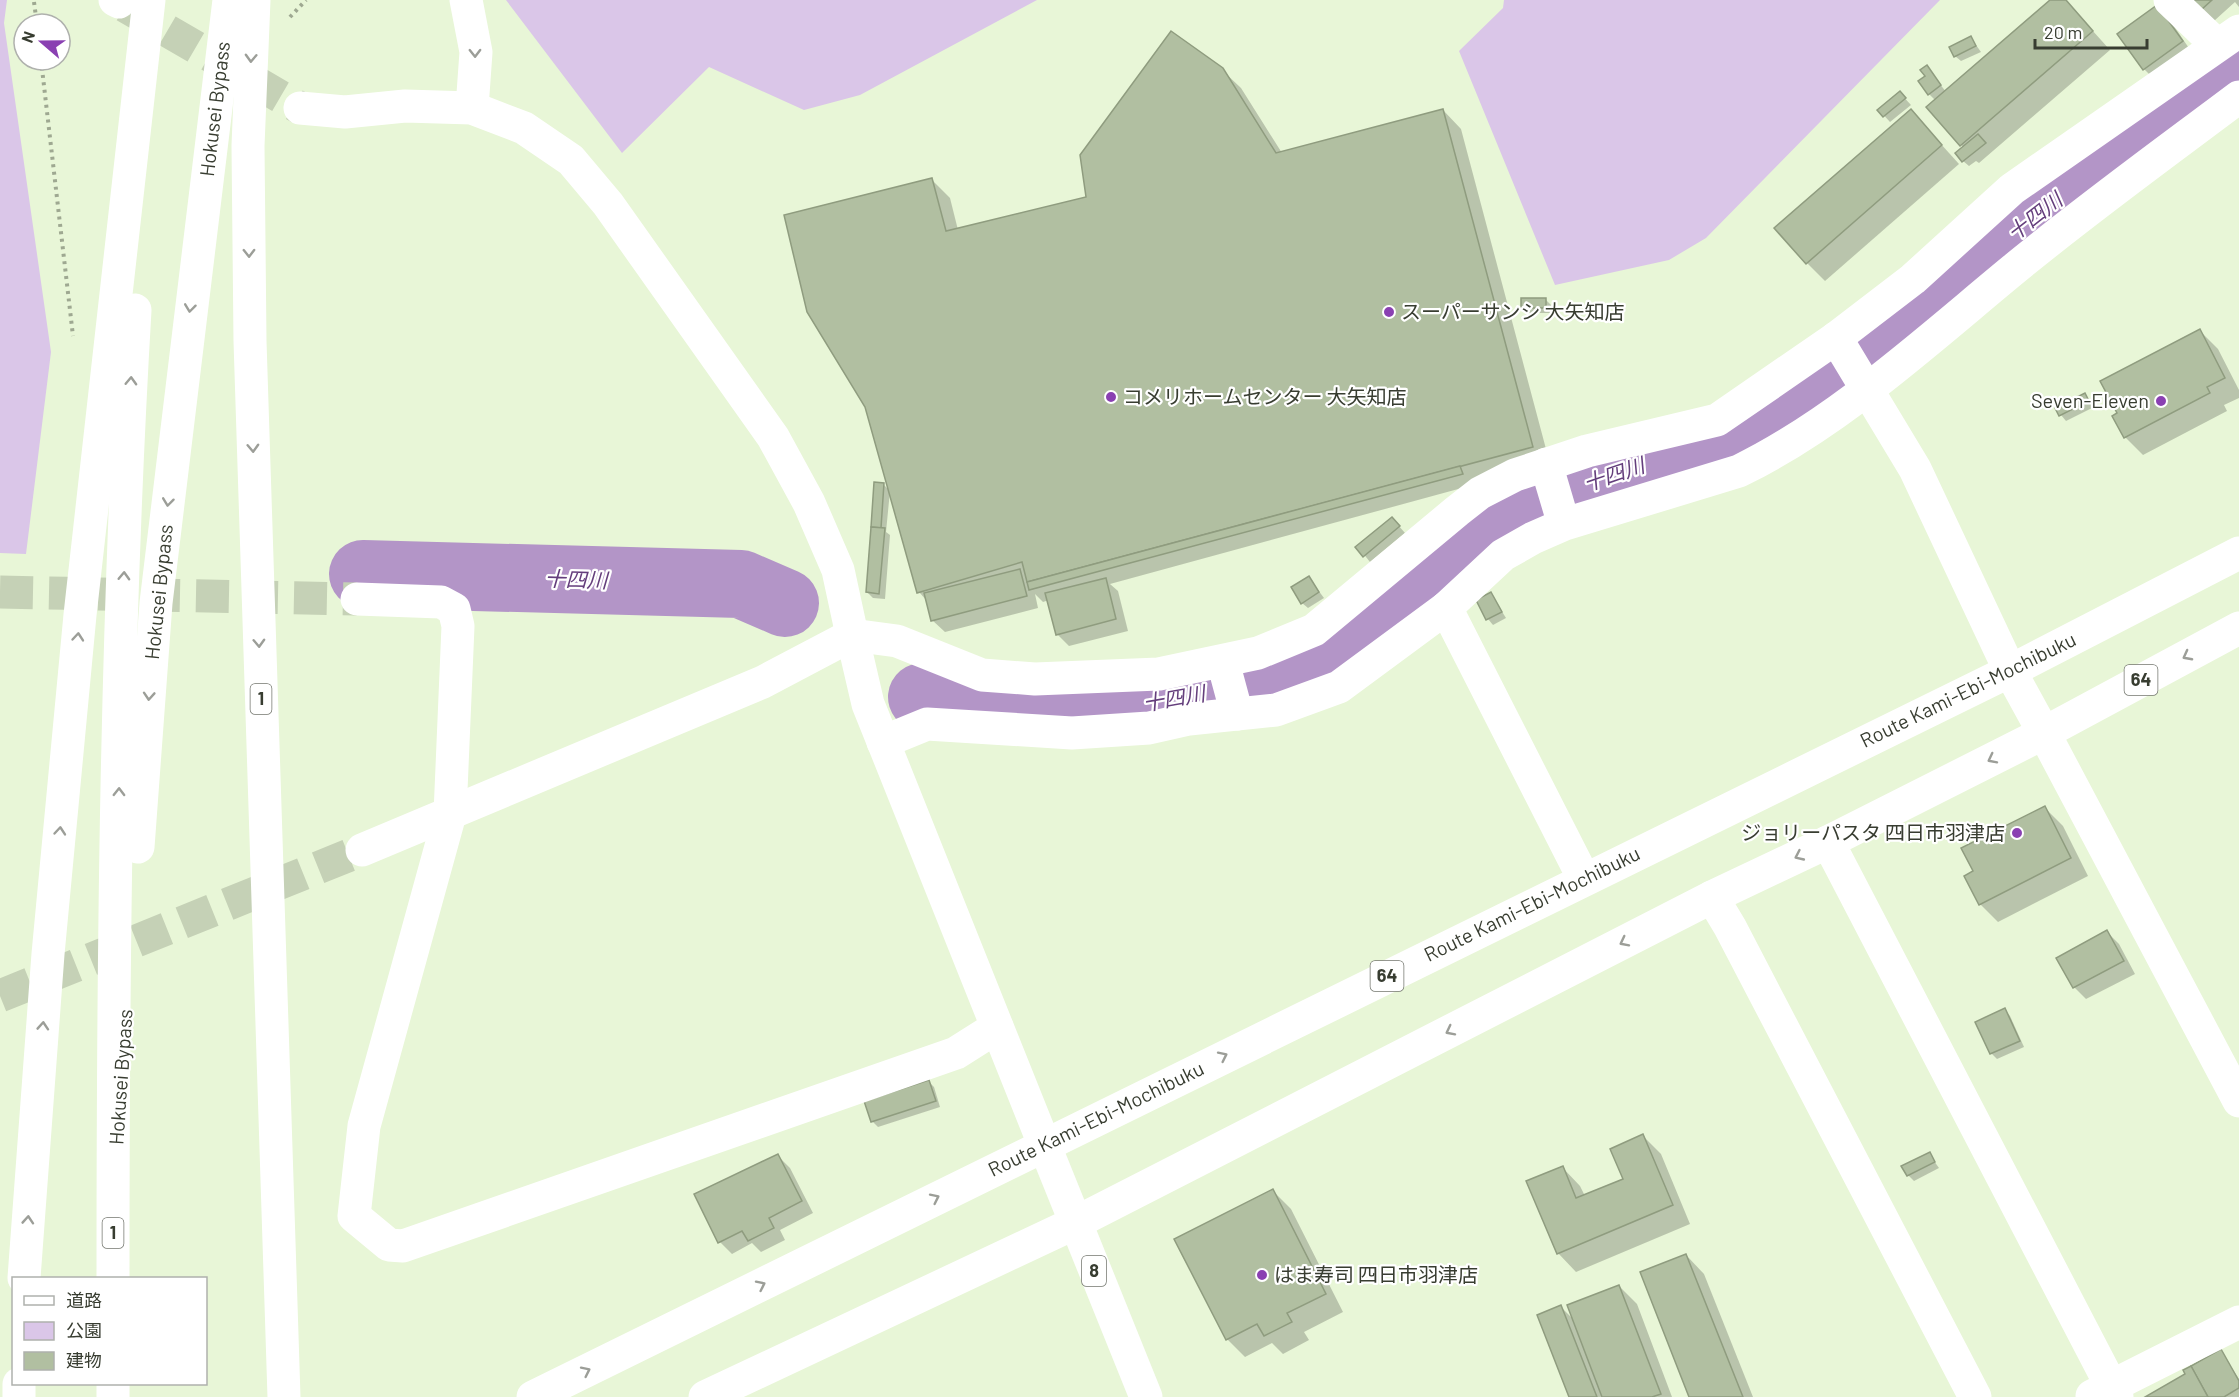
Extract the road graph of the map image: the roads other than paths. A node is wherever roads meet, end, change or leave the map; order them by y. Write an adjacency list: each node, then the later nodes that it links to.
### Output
1 (154, 0): 33 (main road, Hokusei Bypass / 1, one-way to 1)
2 (229, 0): 33 (main road, Hokusei Bypass / 1, one-way to 33)
3 (254, 0): 39 (main road, 1, one-way to 39)
4 (466, 0): 10 (main road, one-way to 10)
5 (2170, 0): 7 (main road)
6 (128, 1): 35 (main road, one-way to 6)
7 (2228, 38): 11 (main road)
8 (2239, 97): 12 (main road)
9 (300, 108): 10 (main road)
10 (471, 108): 19 (main road)
11 (1836, 339): 12 (main road); 13 (main road)
12 (1865, 386): 17 (main road); 21 (main road)
13 (1549, 471): 14 (main road); 20 (main road)
14 (1562, 518)
15 (2239, 553): 21 (main road, Route Kami-Ebi-Mochibuku / 64)
16 (357, 599): 25 (main road)
17 (1446, 608): 22 (main road); 28 (main road)
18 (2239, 628): 23 (main road, 64, one-way to 23)
19 (852, 635): 20 (main road); 24 (main road); 25 (main road)
20 (1225, 666): 22 (main road)
21 (2010, 671): 23 (main road); 28 (main road, Route Kami-Ebi-Mochibuku / 64)
22 (1235, 709): 24 (main road)
23 (2044, 733): 26 (main road, 64, one-way to 26); 31 (main road)
24 (883, 742): 30 (main road)
25 (450, 814): 27 (main road); 30 (main road)
26 (1828, 842): 29 (main road, 64, one-way to 29); 38 (main road)
27 (362, 850)
28 (1584, 879): 32 (main road, Route Kami-Ebi-Mochibuku / 64, one-way to 28)
29 (1712, 897): 34 (main road, 64, one-way to 34); 43 (main road)
30 (997, 1027): 32 (main road)
31 (2239, 1101)
32 (1044, 1144): 34 (main road, 8); 40 (main road, Route Kami-Ebi-Mochibuku / 64, one-way to 32)
33 (113, 1187): 36 (main road, Hokusei Bypass / 1)
34 (1075, 1223): 41 (main road, 64); 42 (main road, 8)
35 (24, 1277)
36 (113, 1277)
37 (2239, 1322): 38 (main road)
38 (2106, 1394)
39 (284, 1397)
40 (533, 1397)
41 (705, 1397)
42 (1146, 1397)
43 (1975, 1397)

